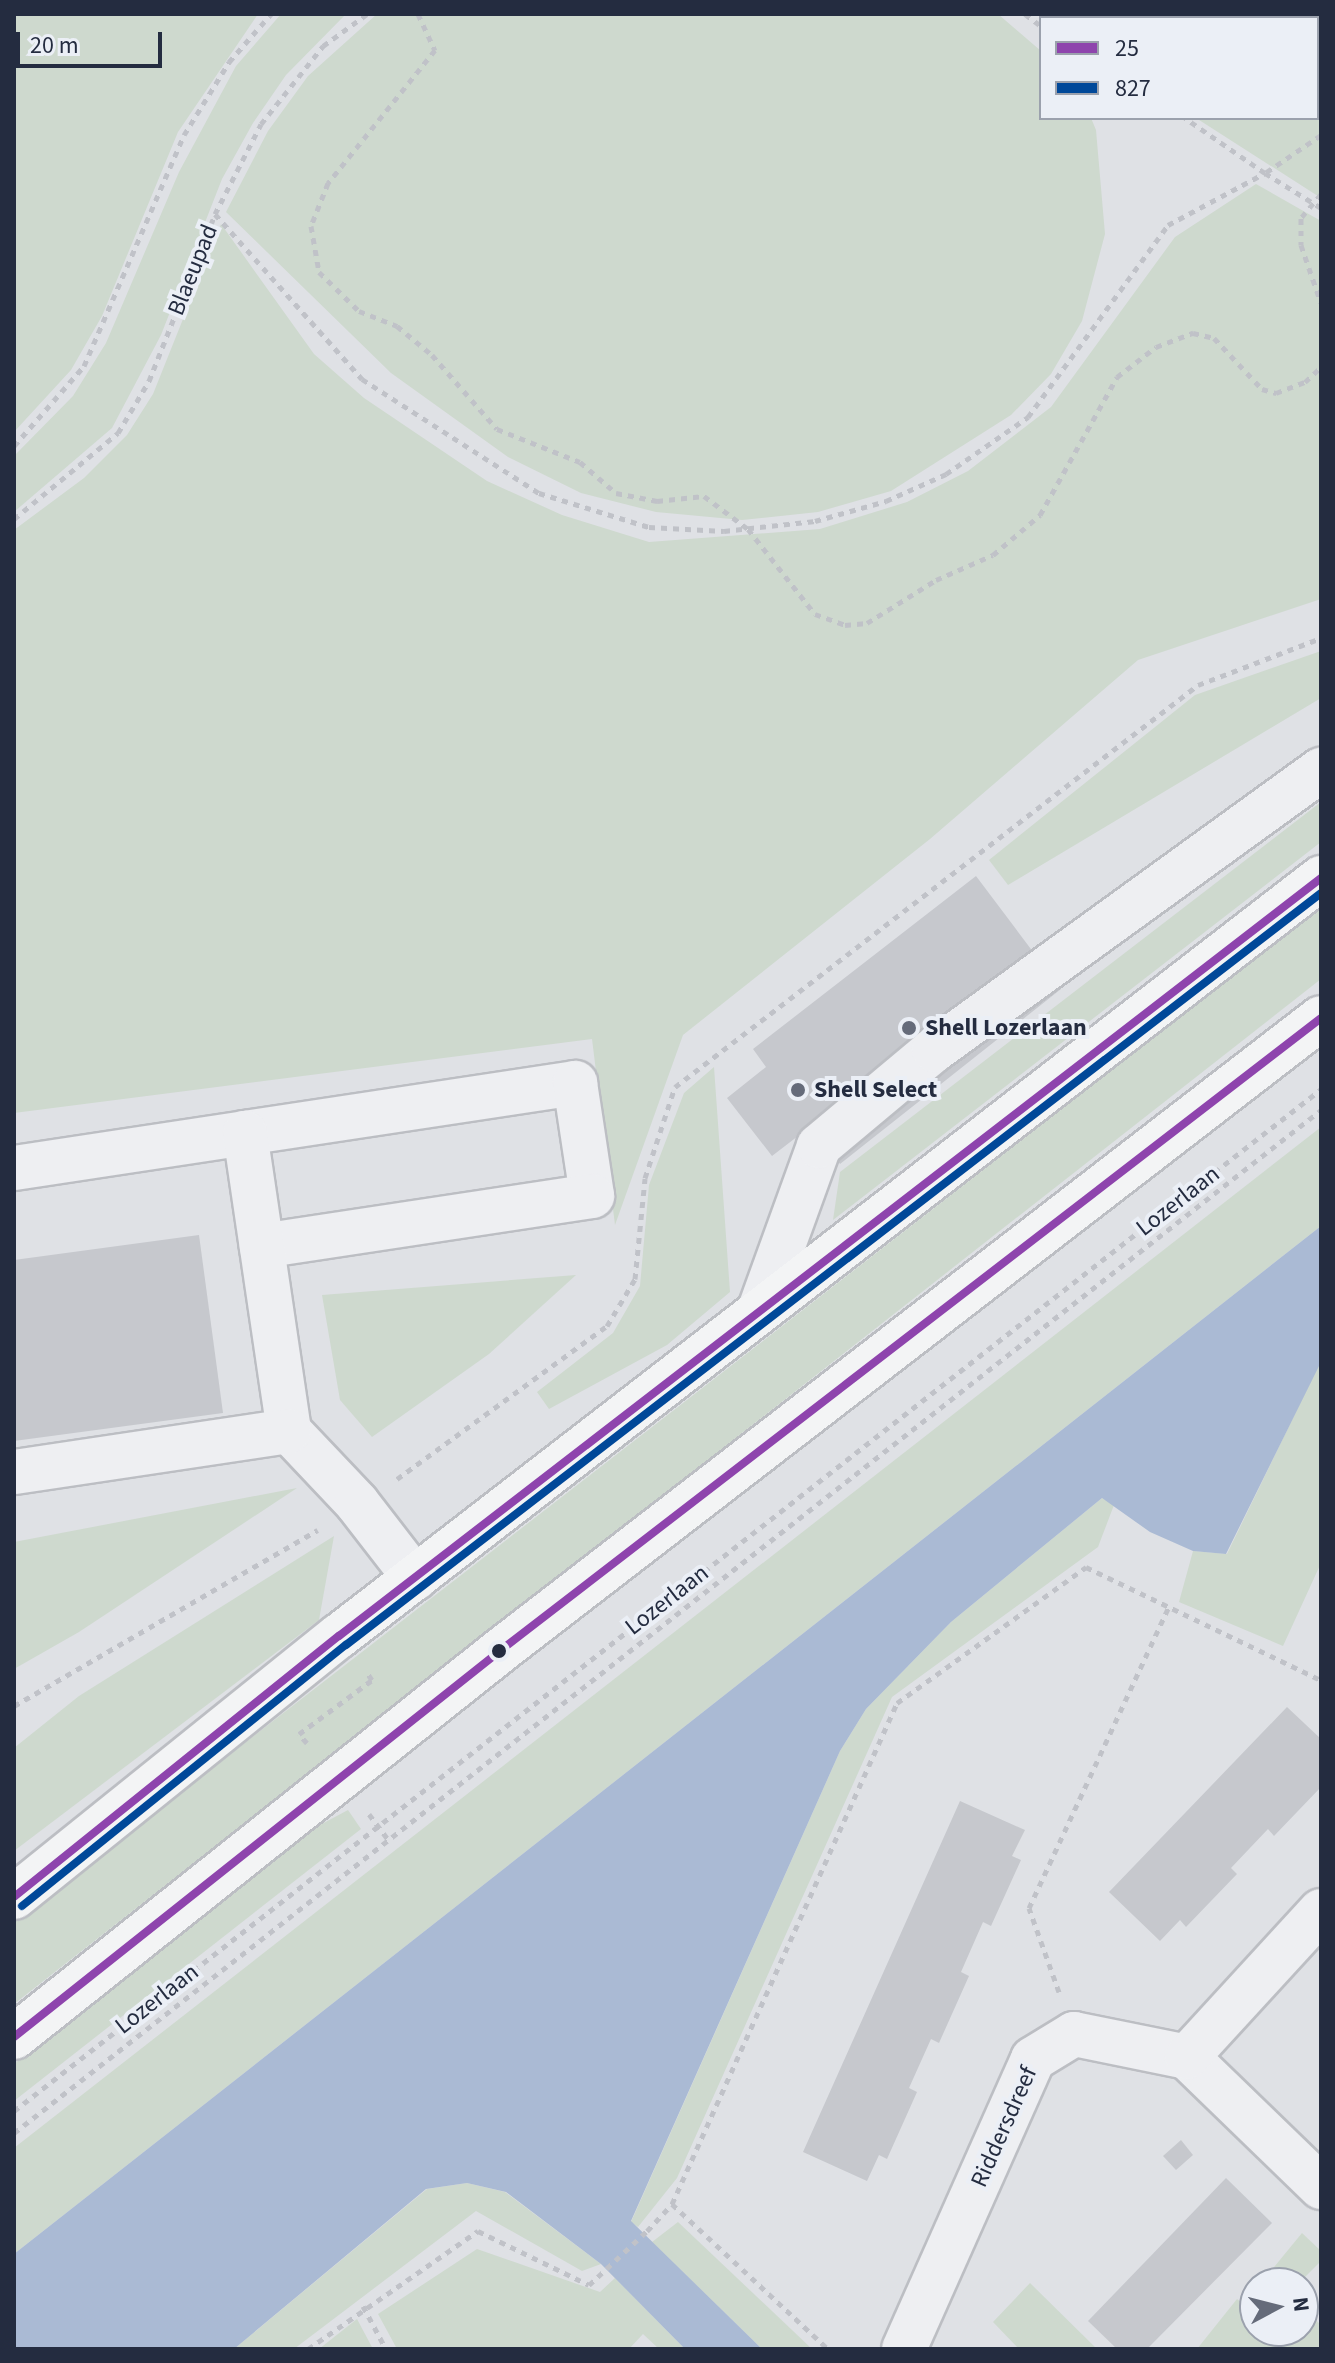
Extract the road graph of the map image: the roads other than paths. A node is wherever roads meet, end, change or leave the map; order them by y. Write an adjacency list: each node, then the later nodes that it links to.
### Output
1 (1321, 770): 7 (street)
2 (1321, 878): 7 (main road)
3 (1321, 1018): 13 (main road)
4 (245, 1133): 5 (street); 6 (street); 6 (street)
5 (14, 1168)
6 (262, 1246): 8 (street)
7 (760, 1309): 10 (main road)
8 (289, 1431): 9 (street); 10 (street)
9 (14, 1472)
10 (415, 1578): 11 (main road)
11 (14, 1897)
12 (1321, 1911): 14 (street)
13 (14, 2037)
14 (1187, 2057): 15 (street); 16 (street, Riddersdreef)
15 (1321, 2187)
16 (904, 2349)

